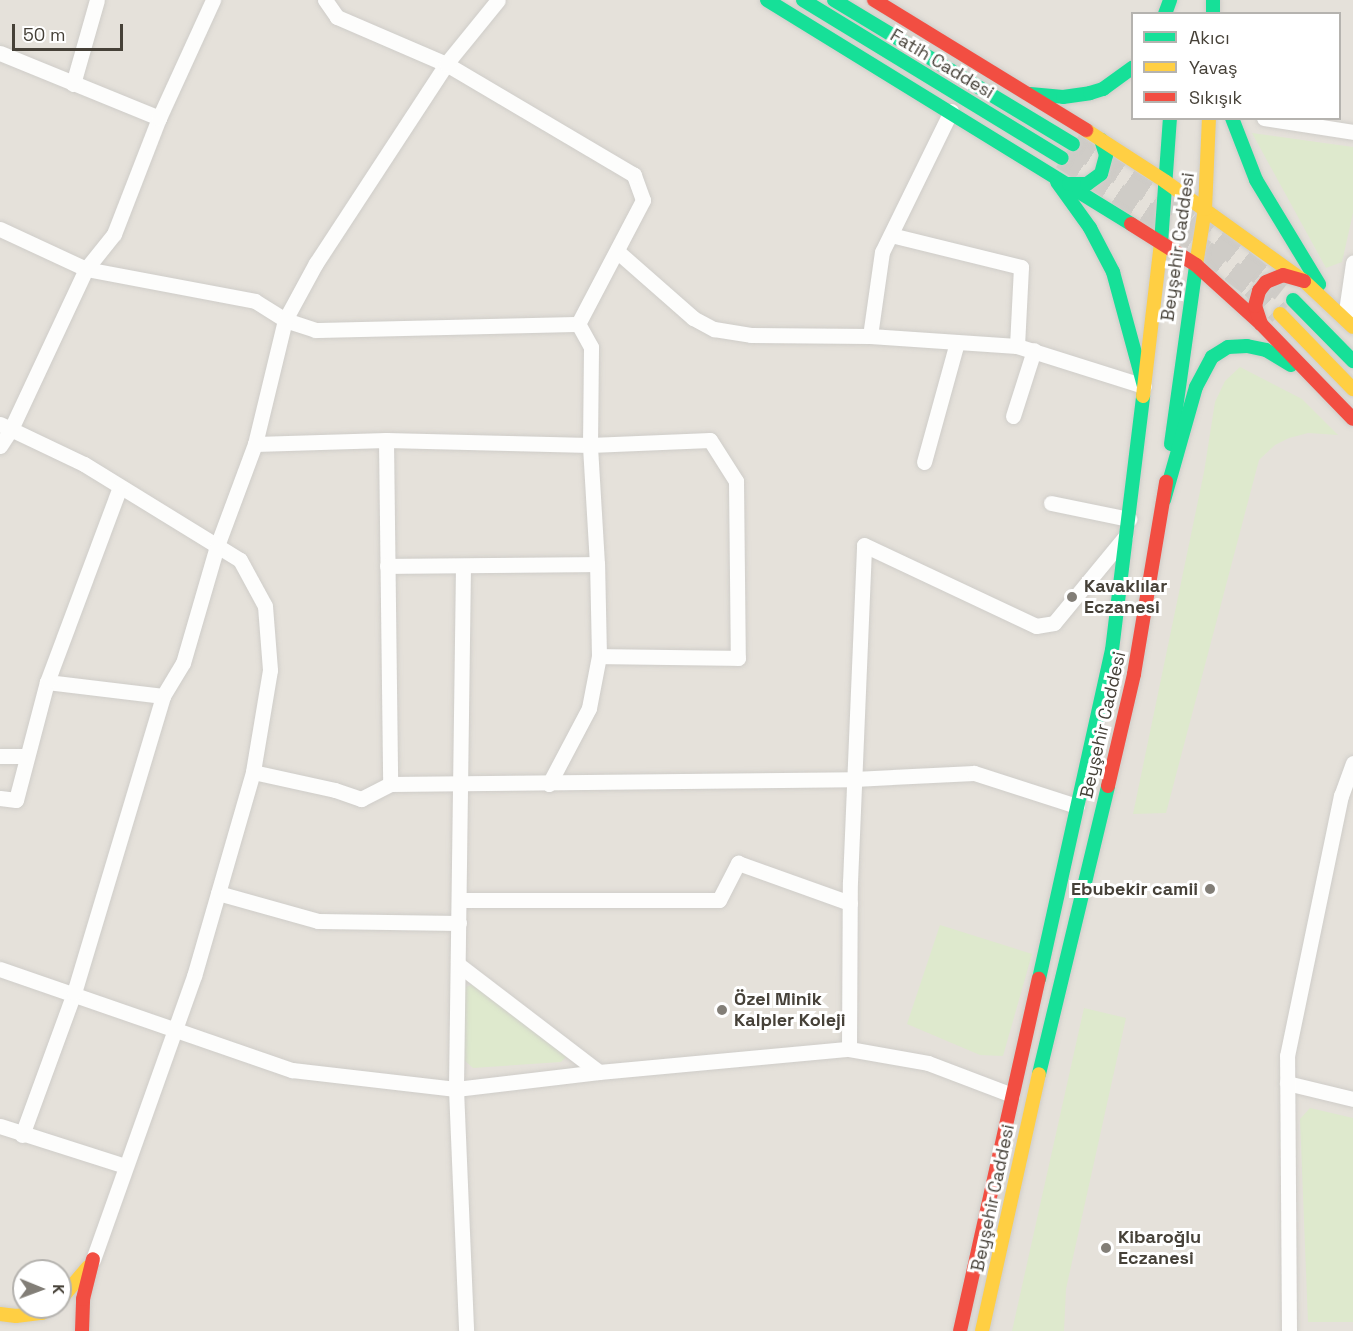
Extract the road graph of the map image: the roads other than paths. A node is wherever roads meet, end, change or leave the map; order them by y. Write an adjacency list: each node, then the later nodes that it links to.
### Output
1 (97, 0): 12 (street)
2 (213, 0): 15 (street)
3 (325, 0): 10 (street)
4 (498, 0): 10 (street)
5 (767, 0): 14 (main road)
6 (803, 0): 23 (main road, Fatih Caddesi)
7 (834, 0): 22 (main road, Fatih Caddesi)
8 (874, 0): 13 (main road)
9 (0, 53): 12 (street)
10 (446, 64): 31 (street); 38 (street)
11 (1131, 69): 13 (main road)
12 (73, 84): 15 (street)
13 (1030, 94): 21 (main road)
14 (951, 111): 24 (main road); 29 (street)
15 (159, 118): 34 (street)
16 (1170, 120): 25 (main road, Beyşehir Caddesi)
17 (1233, 120): 39 (main road)
18 (1277, 120): 20 (street)
19 (1195, 121): 27 (main road, Beyşehir Caddesi)
20 (1353, 132)
21 (1101, 141): 25 (main road); 26 (main road)
22 (1073, 144)
23 (1062, 158)
24 (1049, 171): 26 (main road); 49 (main road)
25 (1166, 182): 27 (main road); 30 (main road, Beyşehir Caddesi)
26 (1069, 184): 30 (main road)
27 (1204, 209): 33 (main road, Beyşehir Caddesi); 35 (main road)
28 (0, 229): 34 (street)
29 (891, 235): 43 (street); 46 (street)
30 (1161, 243): 33 (main road); 42 (main road, Beyşehir Caddesi)
31 (618, 252): 40 (street); 43 (street)
32 (1353, 263): 39 (street)
33 (1196, 265): 41 (main road); 44 (main road, Beyşehir Caddesi)
34 (86, 269): 38 (street); 54 (street)
35 (1304, 281): 39 (main road); 41 (main road)
36 (1293, 300): 48 (main road)
37 (1280, 314): 50 (main road)
38 (285, 320): 40 (street); 56 (street)
39 (1349, 322)
40 (578, 324): 57 (street)
41 (1261, 324): 51 (main road)
42 (1150, 334): 44 (main road); 49 (main road, Beyşehir Caddesi)
43 (870, 336): 45 (street)
44 (1184, 340): 61 (main road, Beyşehir Caddesi)
45 (957, 342): 46 (street); 59 (street)
46 (1017, 346): 47 (street)
47 (1034, 350): 49 (street); 52 (street)
48 (1353, 361)
49 (1144, 386): 63 (main road, Beyşehir Caddesi)
50 (1353, 389)
51 (1336, 402): 53 (main road); 61 (main road)
52 (1013, 416)
53 (1353, 419)
54 (5, 426): 58 (street); 60 (street)
55 (386, 440): 56 (street); 57 (street); 66 (street)
56 (255, 444): 64 (street)
57 (590, 445): 65 (street); 68 (street)
58 (0, 446)
59 (924, 462)
60 (120, 487): 64 (street); 69 (street)
61 (1164, 500): 103 (main road, Beyşehir Caddesi)
62 (1051, 503): 63 (street)
63 (1128, 527): 75 (street); 80 (main road, Beyşehir Caddesi)
64 (217, 546): 70 (street); 74 (street)
65 (597, 564): 67 (street); 68 (street)
66 (387, 566): 67 (street); 76 (street)
67 (463, 566): 77 (street)
68 (599, 656): 78 (street)
69 (47, 682): 70 (street); 72 (street)
70 (163, 696): 87 (street)
71 (0, 756): 72 (street)
72 (27, 756): 79 (street)
73 (1353, 763): 91 (street)
74 (253, 772): 76 (street); 81 (street)
75 (854, 779): 78 (street); 80 (street); 83 (street)
76 (390, 784): 77 (street)
77 (460, 784): 78 (street); 82 (street)
78 (549, 784)
79 (0, 798)
80 (1077, 806): 93 (main road, Beyşehir Caddesi)
81 (218, 893): 84 (street); 88 (street)
82 (459, 900): 83 (street); 84 (street)
83 (850, 903): 89 (street)
84 (459, 923): 85 (street)
85 (459, 965): 90 (street); 92 (street)
86 (0, 969): 87 (street)
87 (74, 993): 88 (street); 96 (street)
88 (174, 1029): 92 (street); 97 (street)
89 (849, 1048): 90 (street); 93 (street)
90 (599, 1072): 92 (street)
91 (1287, 1083): 94 (street); 104 (street)
92 (456, 1089): 101 (street)
93 (1012, 1095): 102 (main road, Beyşehir Caddesi)
94 (1353, 1099)
95 (0, 1126): 96 (street)
96 (22, 1135): 97 (street)
97 (125, 1166): 98 (street)
98 (93, 1259): 99 (main road); 100 (main road)
99 (72, 1285)
100 (82, 1331)
101 (466, 1331)
102 (960, 1331)
103 (982, 1331)
104 (1289, 1331)

